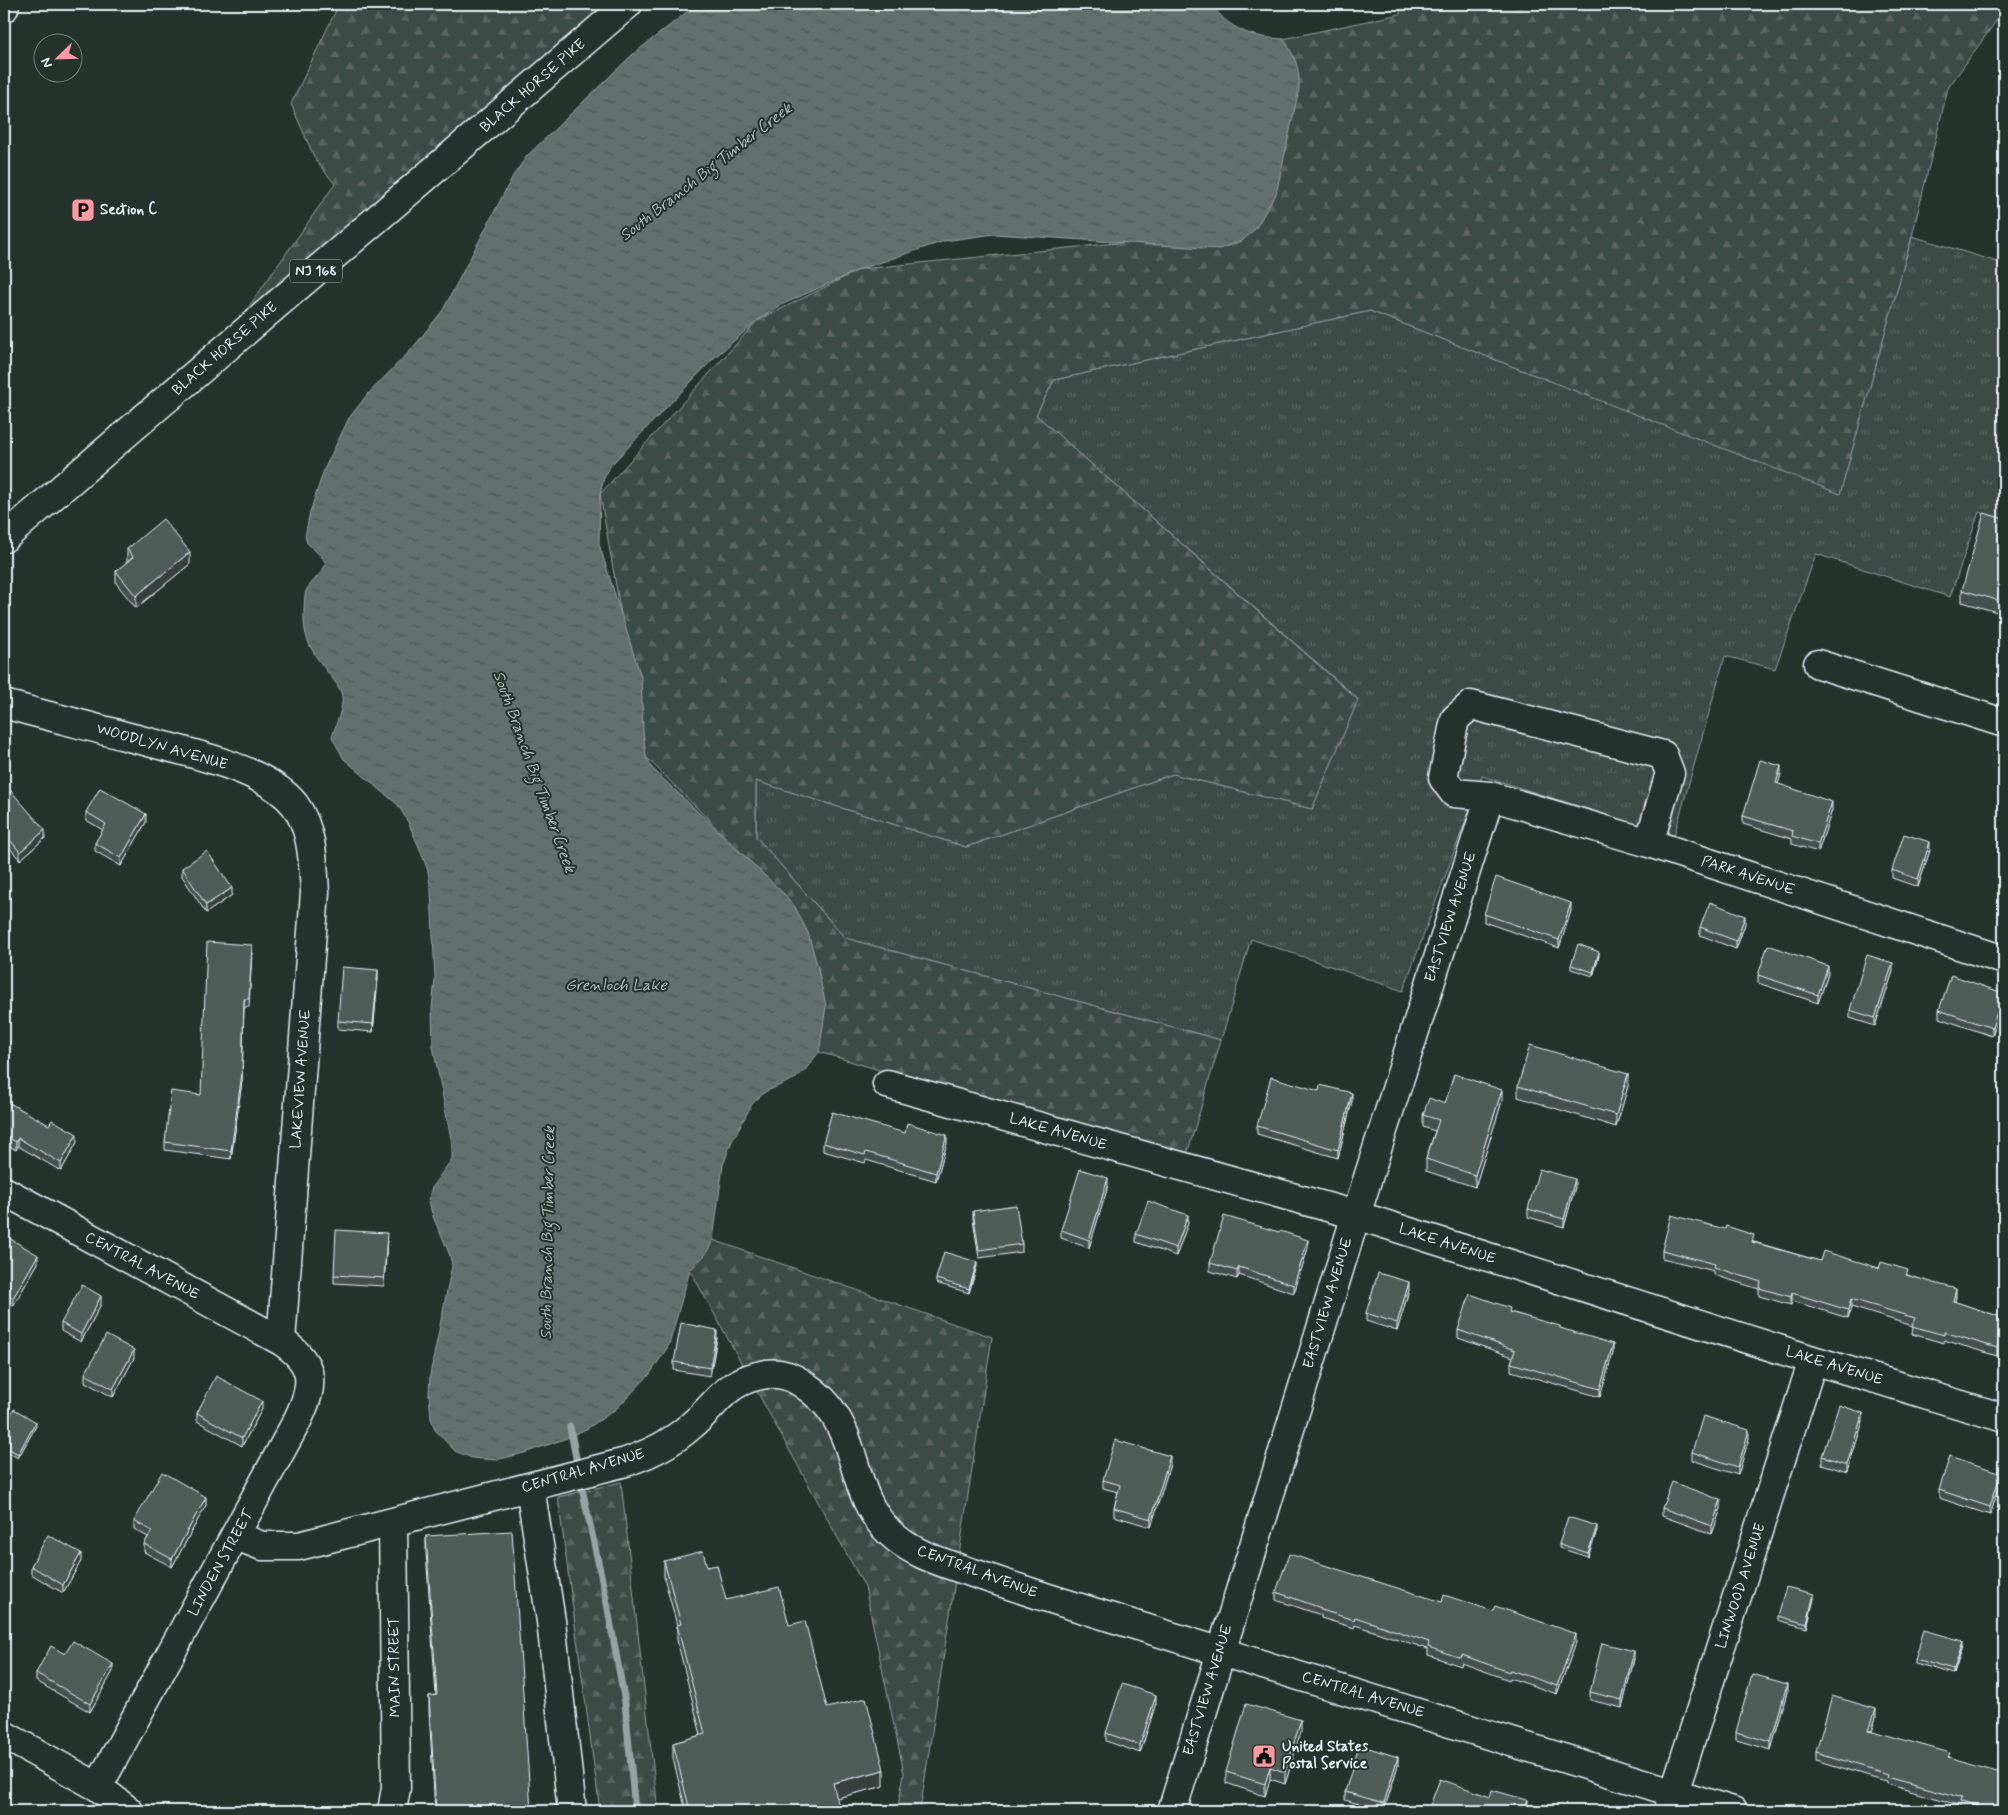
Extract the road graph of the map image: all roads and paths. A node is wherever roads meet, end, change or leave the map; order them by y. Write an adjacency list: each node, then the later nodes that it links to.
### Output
1 (6, 4): 3 (street)
2 (628, 4): 4 (street, BLACK HORSE PIKE / NJ 168)
3 (4, 8)
4 (4, 538)
5 (1818, 664): 7 (street)
6 (4, 704): 9 (street, WOODLYN AVENUE)
7 (2004, 723)
8 (1490, 796): 10 (street, PARK AVENUE); 10 (street, PARK AVENUE); 14 (street, EASTVIEW AVENUE)
9 (302, 819): 15 (street, LAKEVIEW AVENUE)
10 (1649, 843): 11 (street, PARK AVENUE)
11 (2004, 960)
12 (887, 1084): 14 (street, LAKE AVENUE)
13 (4, 1191): 15 (street, CENTRAL AVENUE)
14 (1356, 1215): 16 (street, LAKE AVENUE); 21 (street, EASTVIEW AVENUE)
15 (281, 1341): 20 (street, LINDEN STREET)
16 (1814, 1360): 17 (street, LAKE AVENUE); 24 (street, LINWOOD AVENUE)
17 (2004, 1418)
18 (530, 1487): 19 (street, CENTRAL AVENUE); 21 (street, CENTRAL AVENUE); 27 (street)
19 (393, 1522): 20 (street, CENTRAL AVENUE); 26 (street, MAIN STREET)
20 (236, 1536): 23 (street, LINDEN STREET)
21 (1220, 1651): 24 (street, CENTRAL AVENUE); 28 (street, EASTVIEW AVENUE)
22 (4, 1735): 23 (street)
23 (98, 1787): 25 (street)
24 (1671, 1802): 29 (street, CENTRAL AVENUE)
25 (129, 1811)
26 (392, 1811)
27 (572, 1811)
28 (1172, 1811)
29 (1733, 1811)

